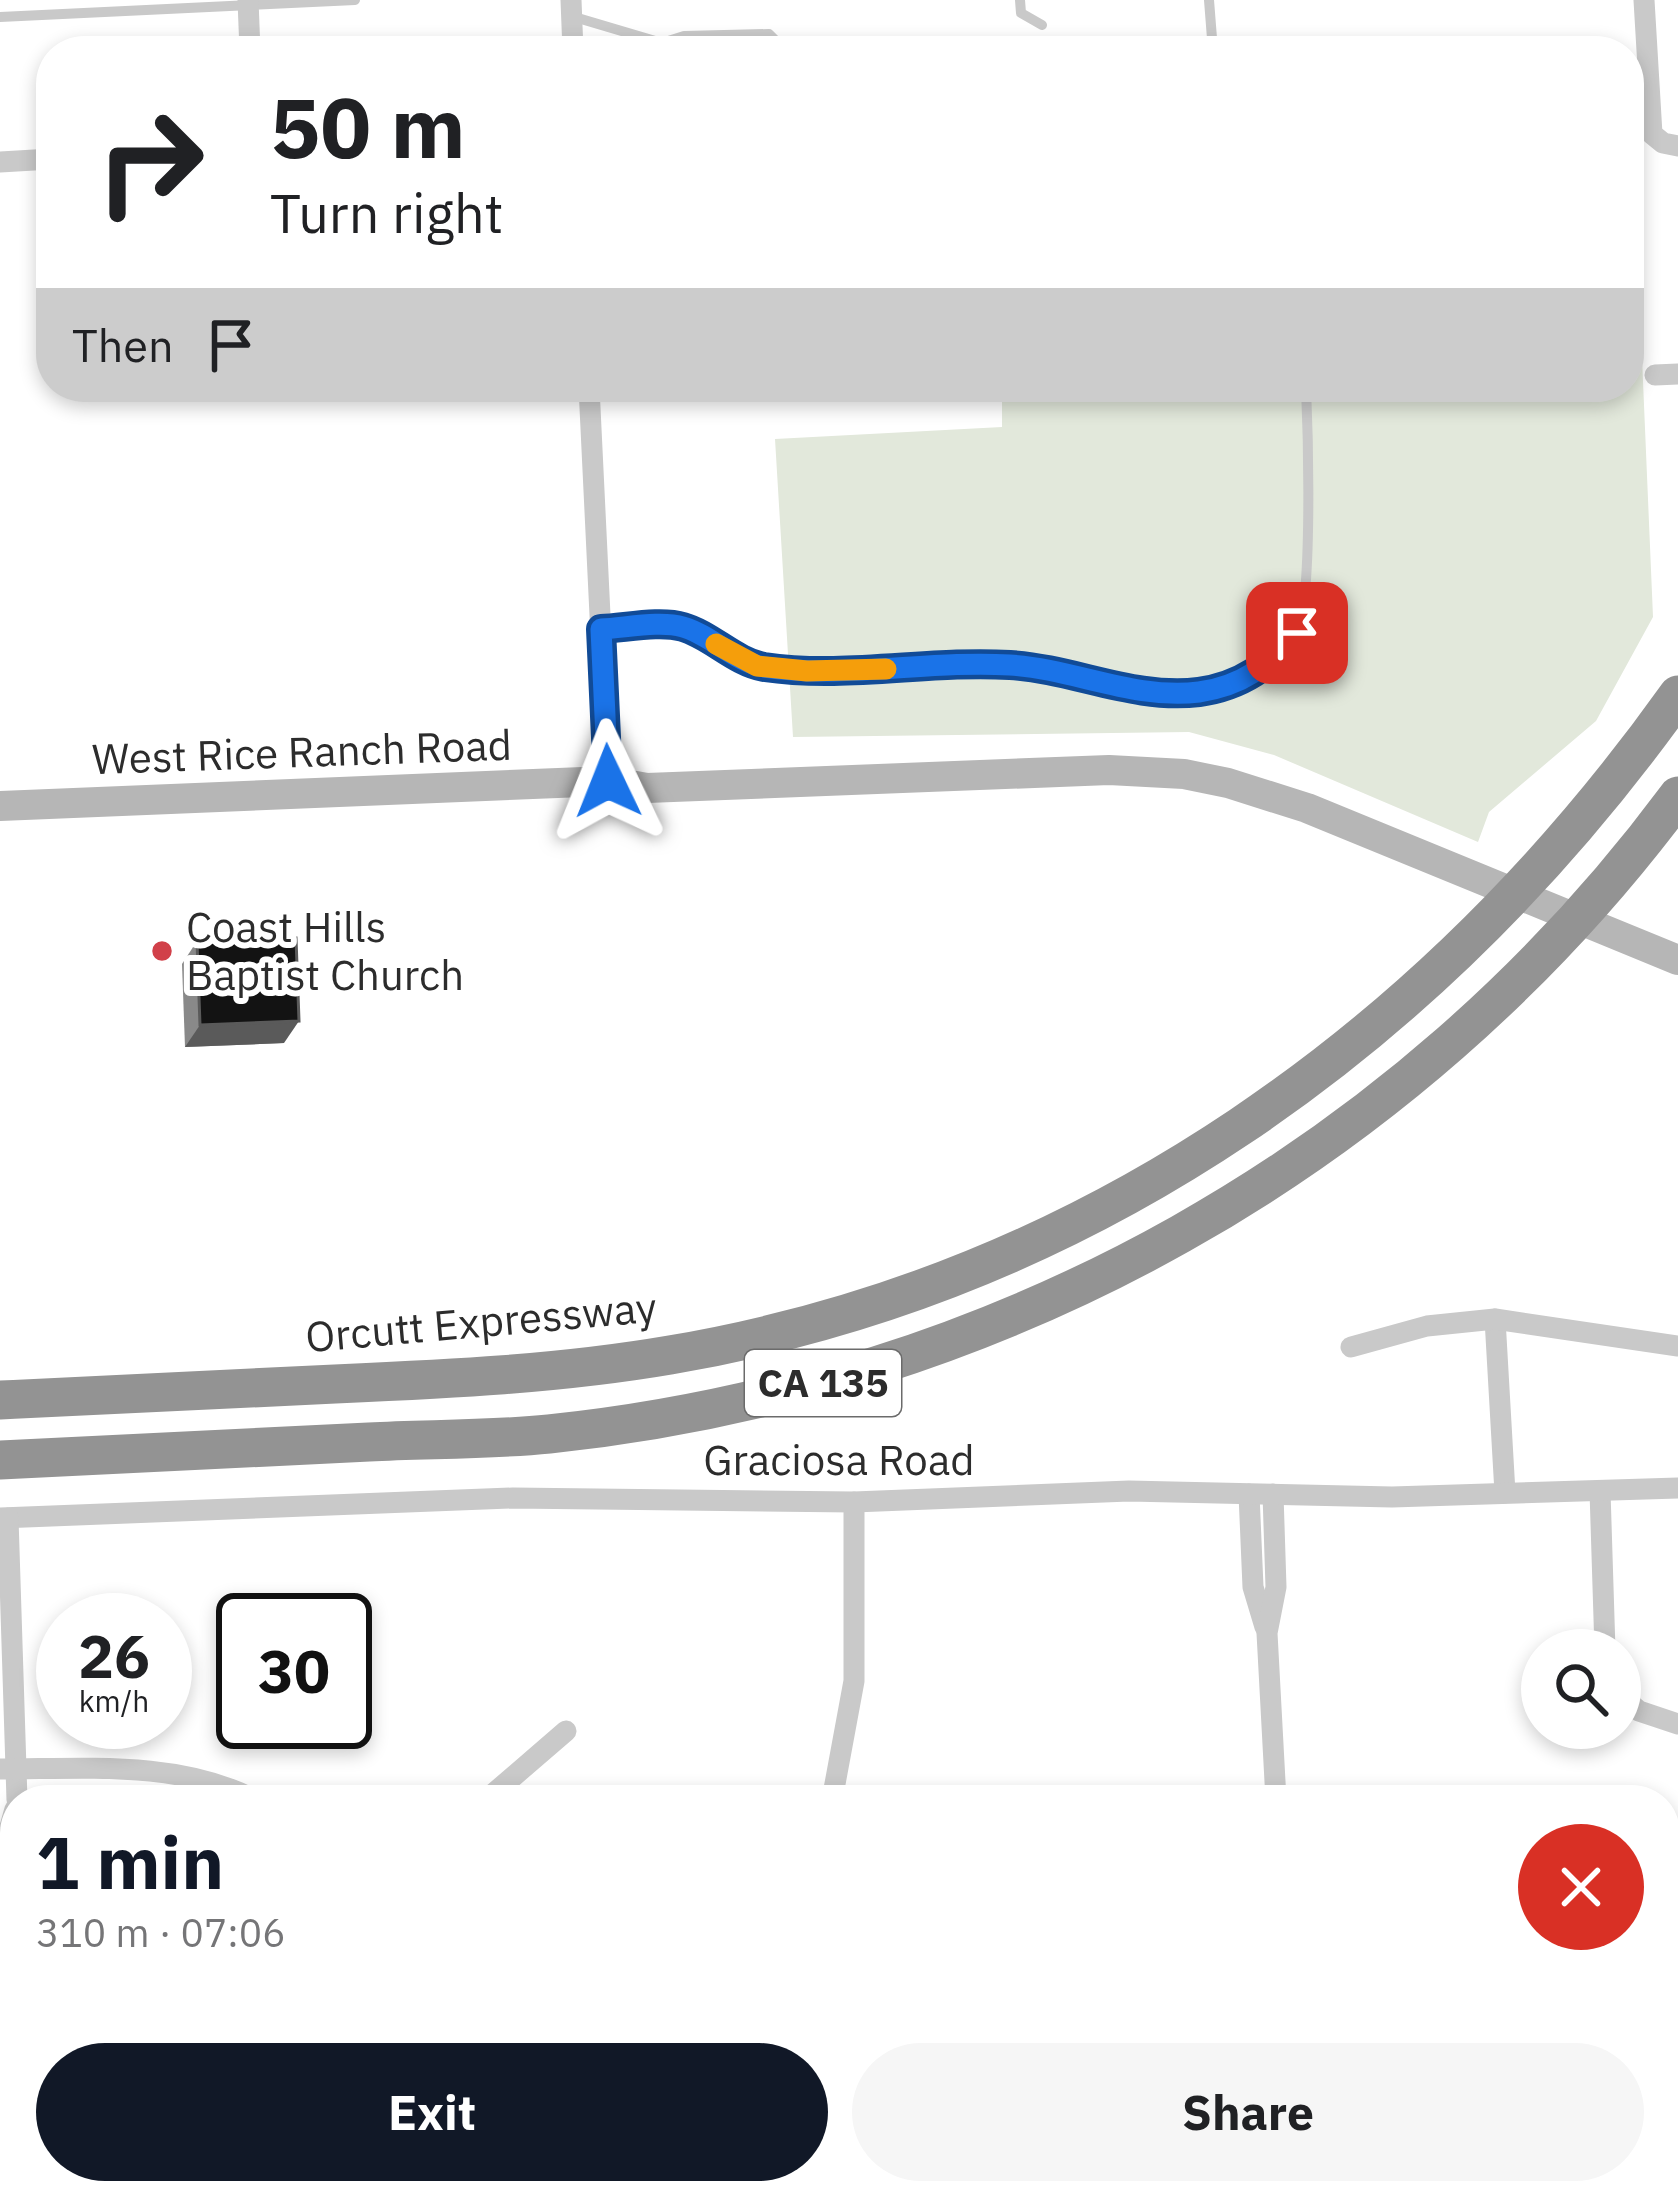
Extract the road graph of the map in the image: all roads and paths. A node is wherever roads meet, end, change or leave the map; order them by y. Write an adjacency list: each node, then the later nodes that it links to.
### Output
1 (355, 0): 5 (lane)
2 (1020, 0): 8 (lane)
3 (1210, 0): 13 (lane)
4 (1644, 0): 14 (street)
5 (249, 2): 7 (lane); 9 (street)
6 (571, 8): 10 (lane)
7 (0, 16)
8 (1042, 25)
9 (250, 36)
10 (637, 36)
11 (684, 36): 12 (lane)
12 (771, 36)
13 (1212, 36)
14 (1678, 146)
15 (36, 160): 16 (street)
16 (0, 162)
17 (591, 402): 19 (street)
18 (1306, 402): 19 (lane)
19 (601, 629): 21 (street)
20 (1678, 695): 29 (highway, Orcutt Expressway / CA 135)
21 (608, 781): 23 (main road, West Rice Ranch Road); 24 (main road, West Rice Ranch Road); 25 (main road, West Rice Ranch Road)
22 (1678, 796): 30 (highway, CA 135)
23 (0, 806)
24 (1678, 940)
25 (1678, 960)
26 (1496, 1319): 27 (street); 28 (street); 33 (street)
27 (1678, 1346)
28 (1351, 1347)
29 (0, 1400)
30 (0, 1460)
31 (1678, 1488): 32 (street, Graciosa Road)
32 (1600, 1491): 33 (street, Graciosa Road); 38 (street)
33 (1505, 1493): 35 (street, Graciosa Road)
34 (1249, 1494): 35 (street, Graciosa Road); 36 (street, Graciosa Road); 39 (street)
35 (1273, 1494): 39 (street)
36 (854, 1502): 37 (street, Graciosa Road); 46 (street)
37 (4, 1518): 43 (street)
38 (1604, 1629)
39 (1267, 1633): 47 (street)
40 (1641, 1712): 41 (street)
41 (1678, 1724)
42 (566, 1731): 45 (street)
43 (9, 1769): 44 (street)
44 (211, 1785)
45 (503, 1785)
46 (835, 1785)
47 (1275, 1785)

